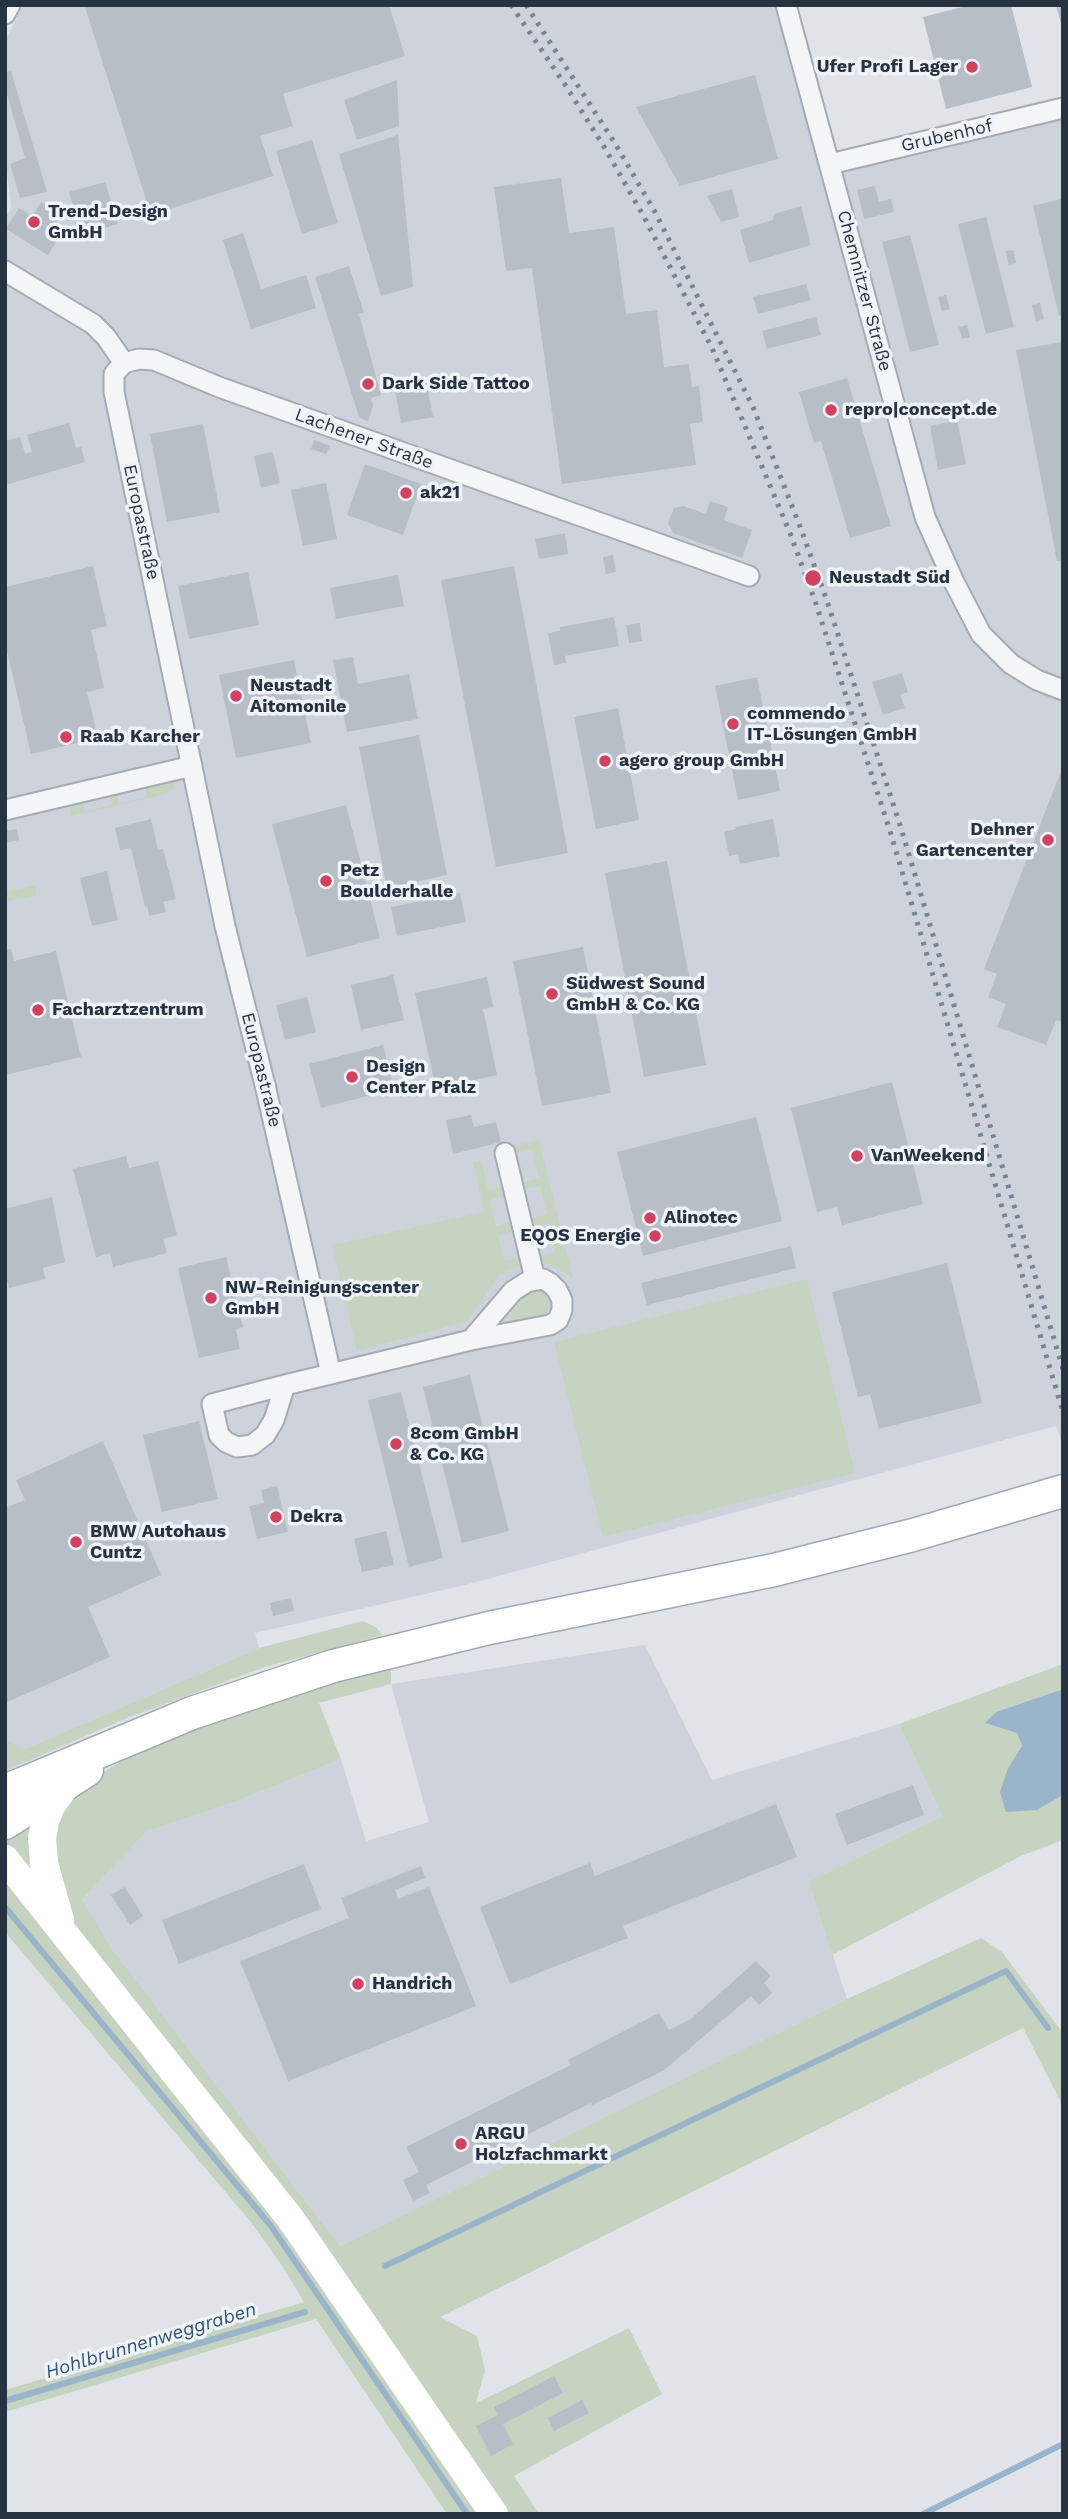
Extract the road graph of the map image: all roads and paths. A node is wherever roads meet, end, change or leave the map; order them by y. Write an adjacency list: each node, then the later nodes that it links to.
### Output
1 (10, 5): 3 (street)
2 (786, 5): 5 (street, Chemnitzer Straße)
3 (5, 14)
4 (1063, 108): 5 (street, Grubenhof)
5 (831, 164): 9 (street, Chemnitzer Straße)
6 (5, 271): 7 (street)
7 (124, 363): 8 (street, Lachener Straße); 10 (street, Europastraße)
8 (749, 576)
9 (1063, 690)
10 (192, 766): 11 (street); 15 (street, Europastraße)
11 (5, 810)
12 (505, 1153): 13 (street)
13 (535, 1279): 14 (street); 14 (street)
14 (471, 1340): 15 (street)
15 (331, 1374): 16 (street)
16 (285, 1385)
17 (1063, 1491): 18 (main road)
18 (134, 1737): 19 (main road); 20 (main road)
19 (67, 1784): 21 (main road); 23 (main road)
20 (5, 1791)
21 (5, 1823)
22 (5, 1859): 23 (main road)
23 (73, 1947): 24 (main road)
24 (494, 2514)

